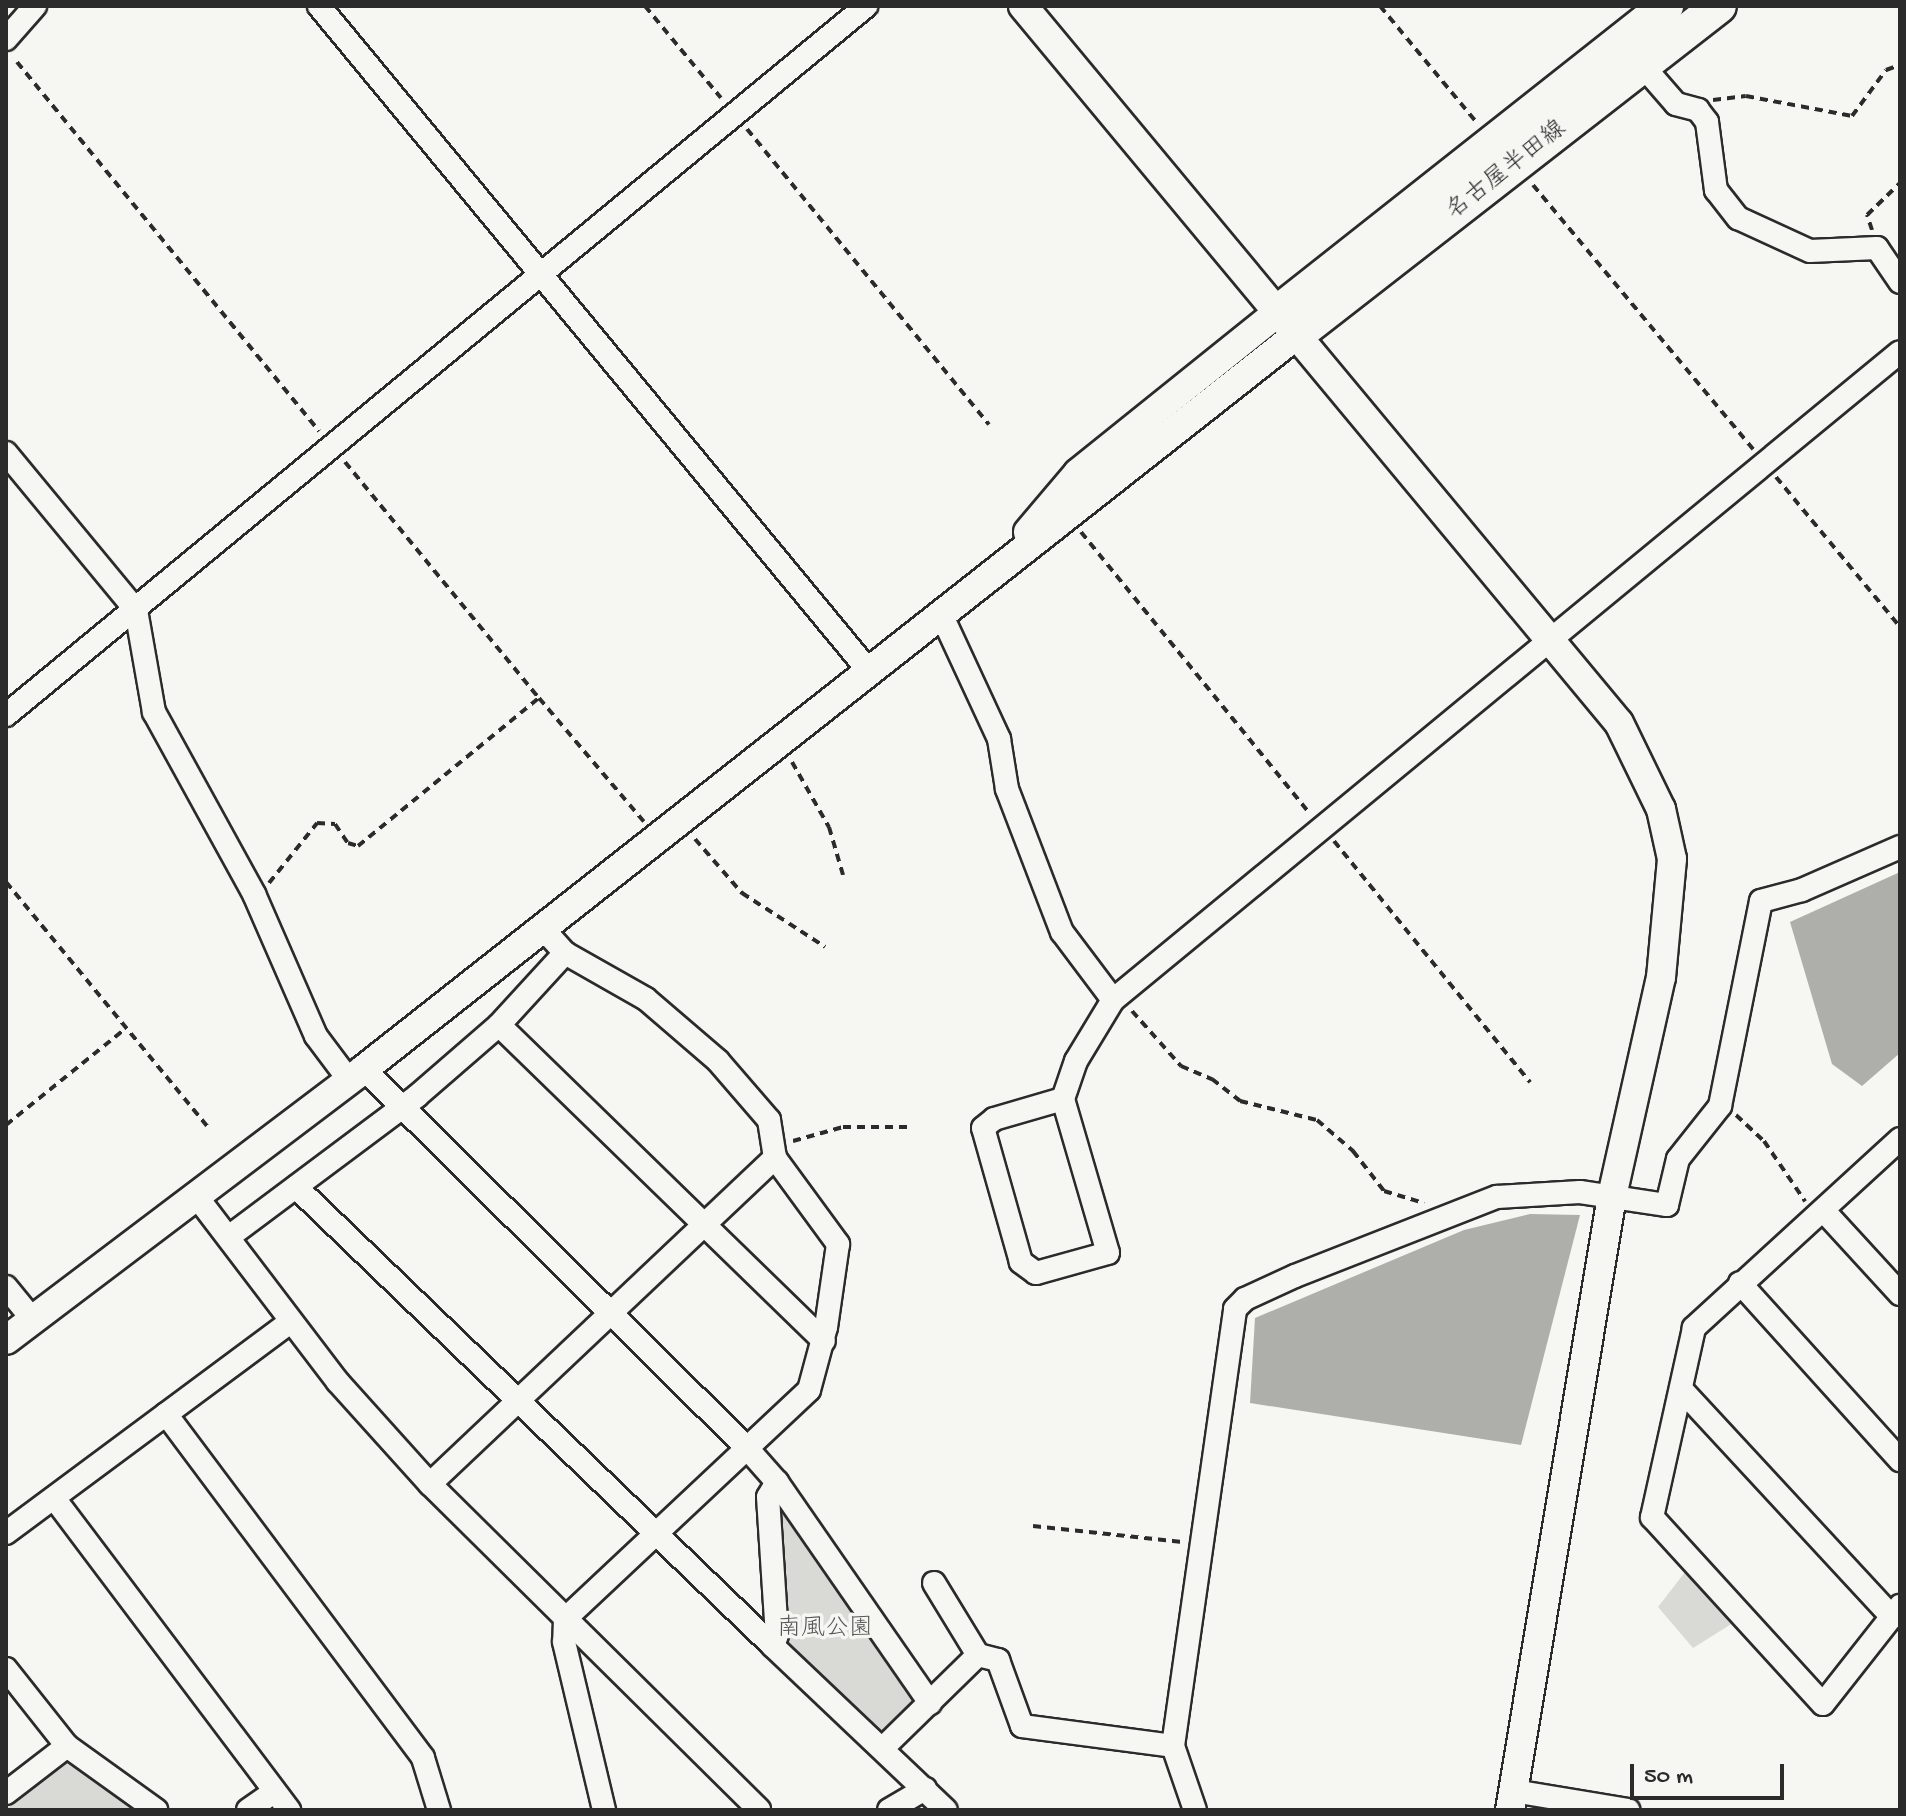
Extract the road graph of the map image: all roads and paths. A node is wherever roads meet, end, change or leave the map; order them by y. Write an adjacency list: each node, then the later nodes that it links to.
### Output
1 (35, 6): 9 (street)
2 (319, 6): 18 (street)
3 (645, 6): 14 (path)
4 (866, 6): 14 (street)
5 (1023, 6): 20 (street)
6 (1380, 6): 15 (path)
7 (1666, 6): 15 (main road, 名古屋半田線)
8 (1711, 8): 12 (main road, 名古屋半田線)
9 (6, 39)
10 (17, 62): 23 (path)
11 (1900, 65): 13 (path)
12 (1643, 66): 13 (street); 15 (main road, 名古屋半田線)
13 (1698, 110): 17 (street)
14 (735, 114): 18 (street); 22 (path)
15 (1505, 154): 20 (main road, 名古屋半田線); 25 (path)
16 (1900, 183): 17 (path)
17 (1872, 248): 19 (street)
18 (540, 276): 23 (street); 31 (street)
19 (1900, 282)
20 (1286, 324): 26 (street); 28 (street); 30 (street)
21 (1900, 352): 25 (street)
22 (989, 425)
23 (332, 448): 27 (street); 32 (path)
24 (6, 453): 27 (street)
25 (1764, 462): 29 (path); 30 (street)
26 (1068, 516): 28 (street); 36 (path)
27 (136, 610): 33 (street); 41 (street)
28 (950, 610): 31 (street); 45 (street)
29 (1900, 627)
30 (1550, 638): 36 (street); 59 (street)
31 (869, 671): 34 (street)
32 (539, 698): 37 (path); 41 (path)
33 (6, 715)
34 (780, 741): 35 (street); 39 (path)
35 (678, 820): 37 (street); 43 (path)
36 (1321, 827): 45 (street); 49 (path)
37 (656, 837): 42 (street)
38 (1900, 847): 52 (street)
39 (843, 875)
40 (6, 882): 47 (path)
41 (254, 894): 48 (street)
42 (541, 926): 44 (street); 48 (street)
43 (825, 947)
44 (565, 953): 46 (street); 57 (street)
45 (1113, 1000): 50 (street); 61 (path)
46 (499, 1025): 51 (street); 63 (street)
47 (126, 1028): 53 (path); 55 (path)
48 (356, 1074): 51 (street); 60 (street)
49 (1530, 1082)
50 (1063, 1099): 50 (street)
51 (401, 1106): 58 (street); 68 (street)
52 (1720, 1106): 59 (street); 62 (path)
53 (6, 1125)
54 (908, 1127): 57 (path)
55 (209, 1128)
56 (1900, 1139): 62 (street)
57 (775, 1153): 63 (street); 72 (street)
58 (296, 1187): 64 (street); 74 (street)
59 (1612, 1196): 61 (street); 98 (street)
60 (197, 1197): 64 (street); 69 (street)
61 (1446, 1213): 84 (street)
62 (1821, 1213): 65 (street); 67 (street)
63 (704, 1226): 68 (street); 72 (street)
64 (230, 1236): 70 (street)
65 (1740, 1283): 73 (street); 77 (street)
66 (6, 1287): 69 (street)
67 (1900, 1294)
68 (614, 1311): 74 (street); 76 (street)
69 (33, 1320): 71 (street)
70 (291, 1321): 75 (street); 79 (street)
71 (6, 1340)
72 (824, 1341): 76 (street)
73 (1681, 1389): 86 (street); 86 (street)
74 (523, 1400): 79 (street); 82 (street)
75 (166, 1414): 80 (street); 102 (street)
76 (746, 1447): 78 (street); 82 (street)
77 (1900, 1460)
78 (777, 1482): 88 (street); 91 (street)
79 (430, 1484): 87 (street)
80 (54, 1498): 83 (street); 96 (street)
81 (1033, 1526): 84 (path)
82 (654, 1532): 87 (street); 88 (street)
83 (6, 1533)
84 (1202, 1545): 93 (street)
85 (934, 1583): 89 (street)
86 (1896, 1611)
87 (565, 1619): 103 (street); 104 (street)
88 (773, 1646): 94 (street)
89 (978, 1655): 91 (street); 93 (street)
90 (6, 1669): 92 (street)
91 (930, 1703): 94 (street)
92 (67, 1746): 97 (street); 99 (street)
93 (1173, 1746): 107 (street)
94 (884, 1747): 95 (street)
95 (925, 1789): 105 (street); 106 (street)
96 (274, 1792): 100 (street); 101 (street)
97 (6, 1793)
98 (1511, 1801): 108 (street)
99 (156, 1810)
100 (248, 1810)
101 (289, 1810)
102 (439, 1810)
103 (604, 1810)
104 (759, 1810)
105 (889, 1810)
106 (946, 1810)
107 (1195, 1810)
108 (1628, 1810)

